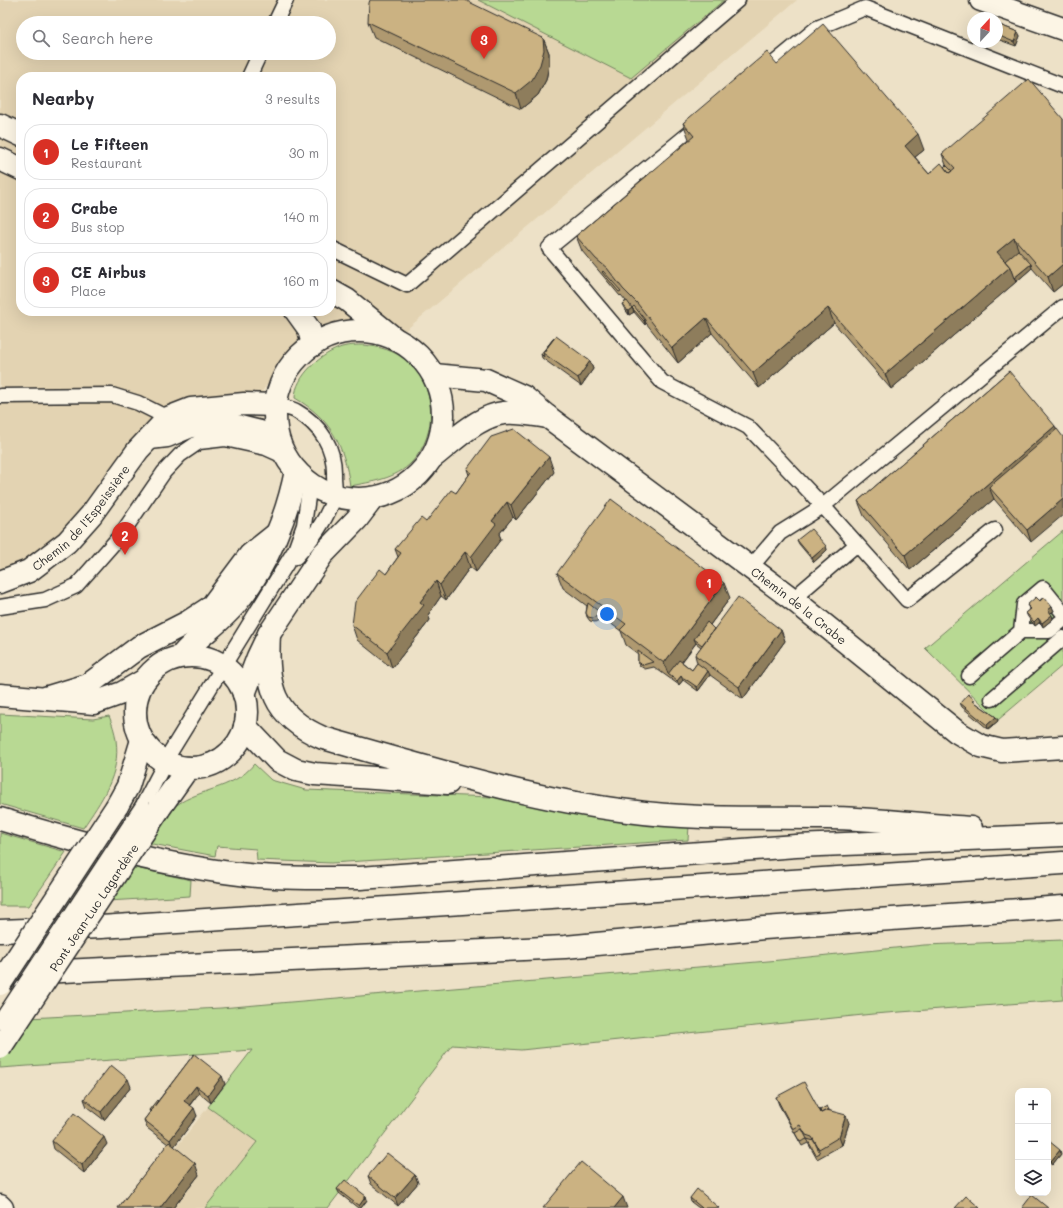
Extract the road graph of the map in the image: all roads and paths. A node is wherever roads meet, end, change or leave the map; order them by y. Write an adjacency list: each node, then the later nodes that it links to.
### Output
1 (286, 0): 4 (lane)
2 (738, 0): 15 (lane)
3 (980, 0): 5 (main road)
4 (278, 16)
5 (1063, 30)
6 (257, 60): 7 (lane)
7 (251, 72)
8 (750, 83): 9 (lane)
9 (1063, 86)
10 (714, 113): 31 (lane)
11 (0, 125): 12 (main road)
12 (16, 133)
13 (0, 159): 14 (main road)
14 (16, 167)
15 (336, 250)
16 (336, 294): 19 (main road)
17 (1063, 307): 31 (lane)
18 (299, 316): 20 (main road)
19 (395, 339): 20 (main road); 21 (main road)
20 (313, 345): 23 (main road)
21 (434, 375): 24 (main road, Chemin de la Crabe); 27 (main road)
22 (0, 396): 25 (lane)
23 (276, 406): 25 (main road, Chemin de l'Espeissière); 28 (main road); 29 (lane)
24 (548, 417): 27 (main road, Chemin de la Crabe); 35 (main road, Chemin de la Crabe)
25 (168, 418): 26 (main road, Chemin de l'Espeissière)
26 (150, 438): 28 (main road); 37 (main road, Chemin de l'Espeissière)
27 (433, 457): 30 (main road)
28 (293, 463): 29 (main road); 33 (main road); 36 (lane); 39 (lane)
29 (334, 496): 30 (main road); 36 (lane)
30 (373, 498): 43 (main road)
31 (823, 506): 34 (lane); 35 (lane)
32 (995, 530): 34 (lane)
33 (275, 535): 45 (main road); 51 (main road)
34 (857, 544): 38 (lane)
35 (751, 567): 38 (main road, Chemin de la Crabe)
36 (282, 572): 46 (lane)
37 (0, 582)
38 (795, 601): 55 (main road, Chemin de la Crabe)
39 (0, 608)
40 (1063, 613): 42 (lane)
41 (1063, 620): 42 (lane)
42 (1021, 631): 47 (lane)
43 (269, 634): 49 (main road); 58 (main road)
44 (1063, 638): 52 (lane)
45 (181, 656): 46 (main road); 48 (main road)
46 (223, 666): 49 (main road); 56 (lane)
47 (969, 676)
48 (143, 681): 51 (main road); 54 (main road)
49 (244, 694): 53 (main road)
50 (0, 695): 51 (main road)
51 (45, 698)
52 (992, 699)
53 (245, 726): 57 (main road); 58 (main road)
54 (142, 740): 56 (main road); 67 (main road, bridge)
55 (1063, 747)
56 (166, 762): 57 (main road); 59 (lane)
57 (188, 768): 59 (main road, Pont Jean-Luc Lagardère)
58 (499, 788): 61 (main road)
59 (151, 807): 68 (lane, bridge); 69 (main road, Pont Jean-Luc Lagardère, bridge)
60 (0, 819): 61 (main road)
61 (1063, 835)
62 (1063, 863): 64 (main road)
63 (1063, 908): 65 (main road)
64 (0, 931)
65 (158, 968): 66 (main road); 67 (main road)
66 (0, 974)
67 (0, 985)
68 (0, 1022)
69 (0, 1048)

